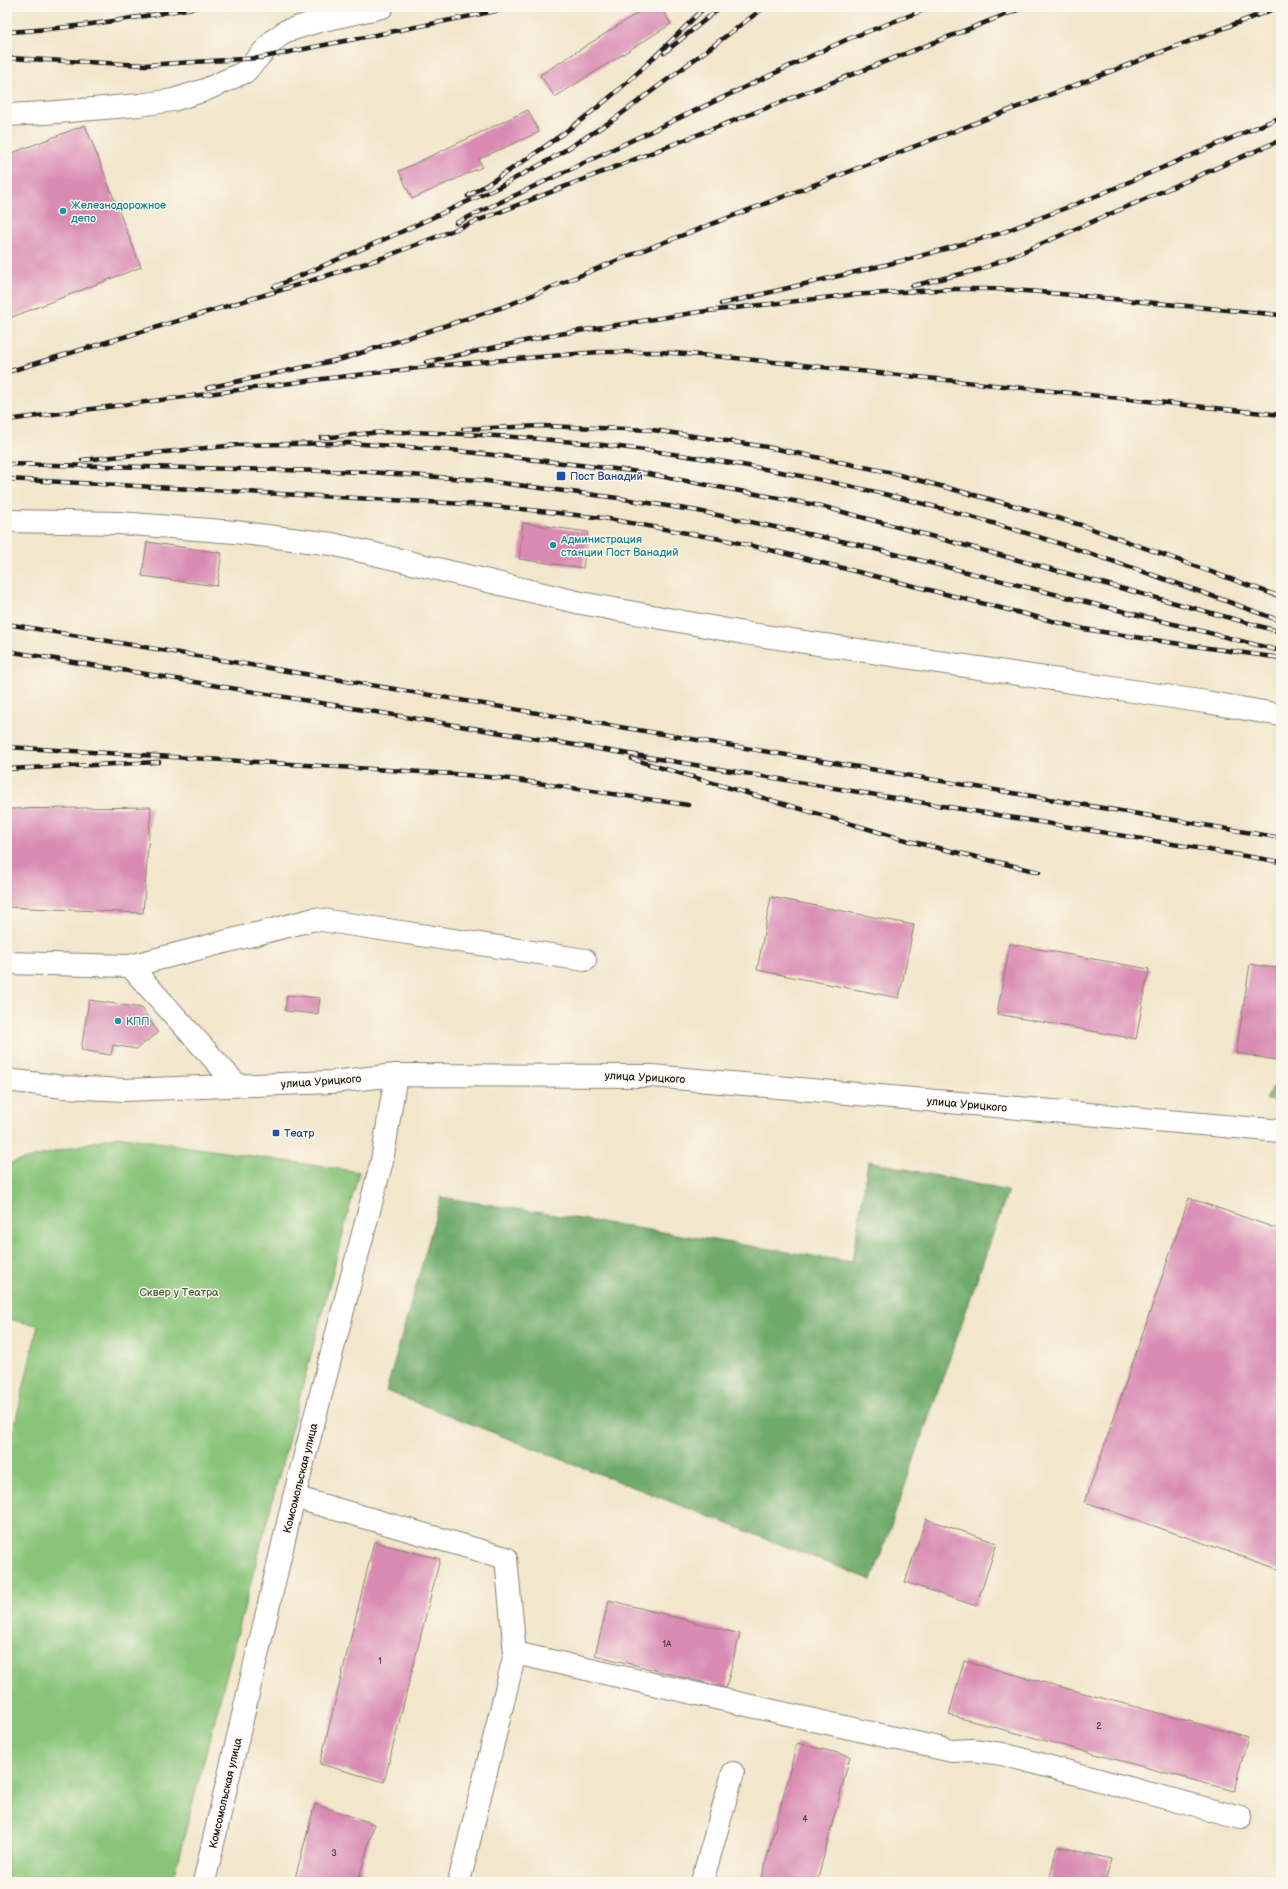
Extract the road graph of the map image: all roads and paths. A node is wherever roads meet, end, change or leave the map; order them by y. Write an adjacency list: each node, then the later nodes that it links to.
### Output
1 (382, 7): 2 (street)
2 (7, 115)
3 (7, 521): 4 (street)
4 (1281, 715)
5 (585, 960): 7 (street)
6 (7, 963): 7 (street)
7 (130, 966): 10 (street)
8 (396, 1075): 10 (street, улица Урицкого); 11 (street, улица Урицкого); 12 (street, Комсомольская улица)
9 (7, 1080): 10 (street, улица Урицкого)
10 (237, 1085)
11 (1281, 1131)
12 (294, 1497): 13 (street); 16 (street, Комсомольская улица)
13 (515, 1653): 15 (street); 17 (street)
14 (732, 1773): 18 (street)
15 (1242, 1818)
16 (204, 1882)
17 (459, 1882)
18 (702, 1882)

